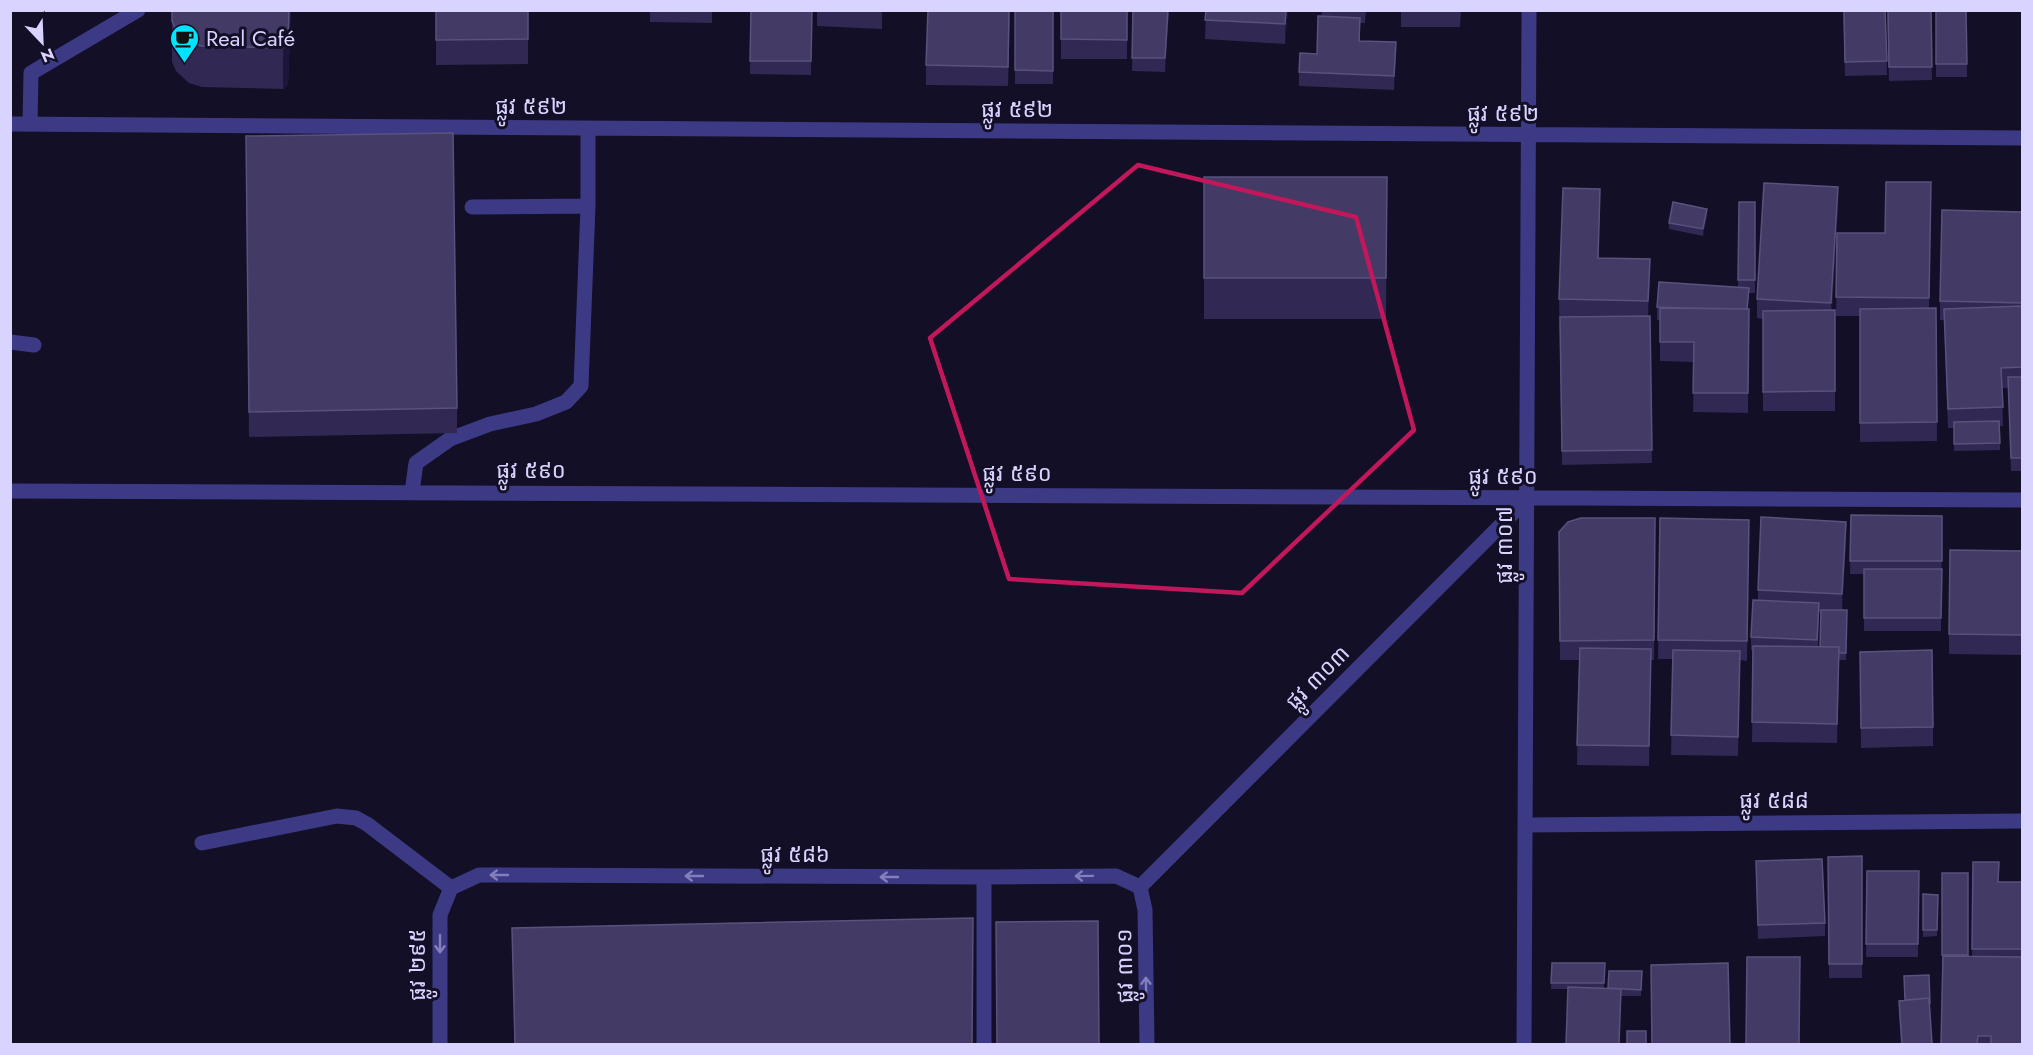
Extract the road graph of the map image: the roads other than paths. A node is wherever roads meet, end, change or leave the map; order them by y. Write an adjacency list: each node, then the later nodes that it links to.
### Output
1 (138, 10): 4 (street)
2 (1529, 10): 6 (street, ផ្លូវ ៣០៧)
3 (10, 124): 4 (street, ផ្លូវ ៥៩២)
4 (30, 124): 5 (street, ផ្លូវ ៥៩២)
5 (588, 129): 6 (street, ផ្លូវ ៥៩២); 8 (street)
6 (1528, 136): 7 (street, ផ្លូវ ៥៩២); 14 (street, ផ្លូវ ៣០៧)
7 (2022, 138)
8 (588, 206): 9 (street); 13 (street)
9 (472, 207)
10 (10, 342): 11 (street)
11 (34, 345)
12 (10, 491): 13 (street, ផ្លូវ ៥៩០)
13 (412, 492): 14 (street, ផ្លូវ ៥៩០)
14 (1527, 499): 15 (street, ផ្លូវ ៥៩០); 17 (street, ផ្លូវ ៣០៧); 20 (street, ផ្លូវ ៣០៣)
15 (2022, 500)
16 (2022, 821): 17 (street, ផ្លូវ ៥៨៨)
17 (1525, 825): 25 (street, ផ្លូវ ៣០៧)
18 (202, 843): 21 (street)
19 (984, 878): 20 (street, ផ្លូវ ៥៨៦, one-way to 19); 21 (street, ផ្លូវ ៥៨៦, one-way to 21); 23 (street)
20 (1140, 887): 24 (street, ផ្លូវ ៣០១, one-way to 20)
21 (451, 888): 22 (street, ផ្លូវ ២៩៥, one-way to 22)
22 (440, 1044)
23 (984, 1044)
24 (1147, 1044)
25 (1524, 1044)

